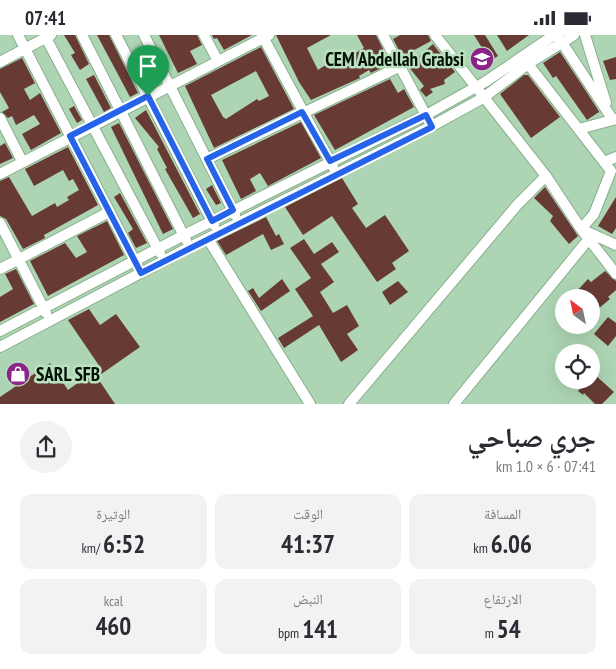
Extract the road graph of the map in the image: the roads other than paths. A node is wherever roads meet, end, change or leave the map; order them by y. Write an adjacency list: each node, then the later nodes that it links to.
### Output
1 (18, 35): 13 (street)
2 (82, 35): 22 (street)
3 (116, 35): 20 (street)
4 (144, 35): 18 (street)
5 (204, 35): 14 (street)
6 (383, 35): 17 (street)
7 (435, 35): 19 (street)
8 (574, 35): 12 (street)
9 (585, 35): 26 (street)
10 (265, 36): 14 (street); 23 (street)
11 (49, 37): 13 (street); 27 (street)
12 (558, 37): 16 (street); 19 (street); 26 (street)
13 (25, 49): 15 (street); 30 (street)
14 (218, 61): 18 (street)
15 (0, 62)
16 (528, 64): 21 (street); 29 (street)
17 (401, 66): 23 (street); 24 (street)
18 (170, 85): 20 (street); 32 (street)
19 (475, 88): 21 (street); 24 (street)
20 (148, 96): 22 (street); 41 (street)
21 (483, 98): 28 (street); 38 (street)
22 (120, 110): 27 (street); 46 (street)
23 (302, 112): 32 (street); 34 (street)
24 (426, 115): 28 (street); 34 (street)
25 (0, 118): 33 (street)
26 (613, 118): 29 (street)
27 (92, 125): 30 (street); 51 (street)
28 (432, 127): 37 (street)
29 (579, 129): 35 (street)
30 (70, 136): 33 (street); 40 (street)
31 (616, 157): 35 (street)
32 (207, 159): 39 (street)
33 (22, 161): 36 (street)
34 (330, 161): 37 (street); 39 (street)
35 (604, 161): 44 (street)
36 (0, 174)
37 (337, 174): 43 (street)
38 (546, 176): 44 (street); 63 (street)
39 (233, 210): 41 (street); 43 (street)
40 (109, 212): 52 (street); 53 (street)
41 (212, 221): 45 (street); 46 (street)
42 (0, 223): 52 (street)
43 (239, 223): 45 (street)
44 (582, 229): 47 (street)
45 (218, 233): 48 (street)
46 (184, 235): 50 (street); 51 (street)
47 (590, 236): 49 (street); 57 (street); 64 (street)
48 (208, 239): 50 (street); 62 (street)
49 (616, 245)
50 (190, 247): 54 (street)
51 (158, 248): 53 (street); 54 (street)
52 (19, 259): 55 (street); 58 (street)
53 (134, 260): 56 (street); 58 (street)
54 (164, 261): 56 (street)
55 (0, 269)
56 (141, 273): 59 (street)
57 (616, 274)
58 (44, 309): 59 (street); 60 (street)
59 (50, 321): 61 (street)
60 (0, 331)
61 (0, 347)
62 (310, 404)
63 (349, 404)
64 (454, 404)

